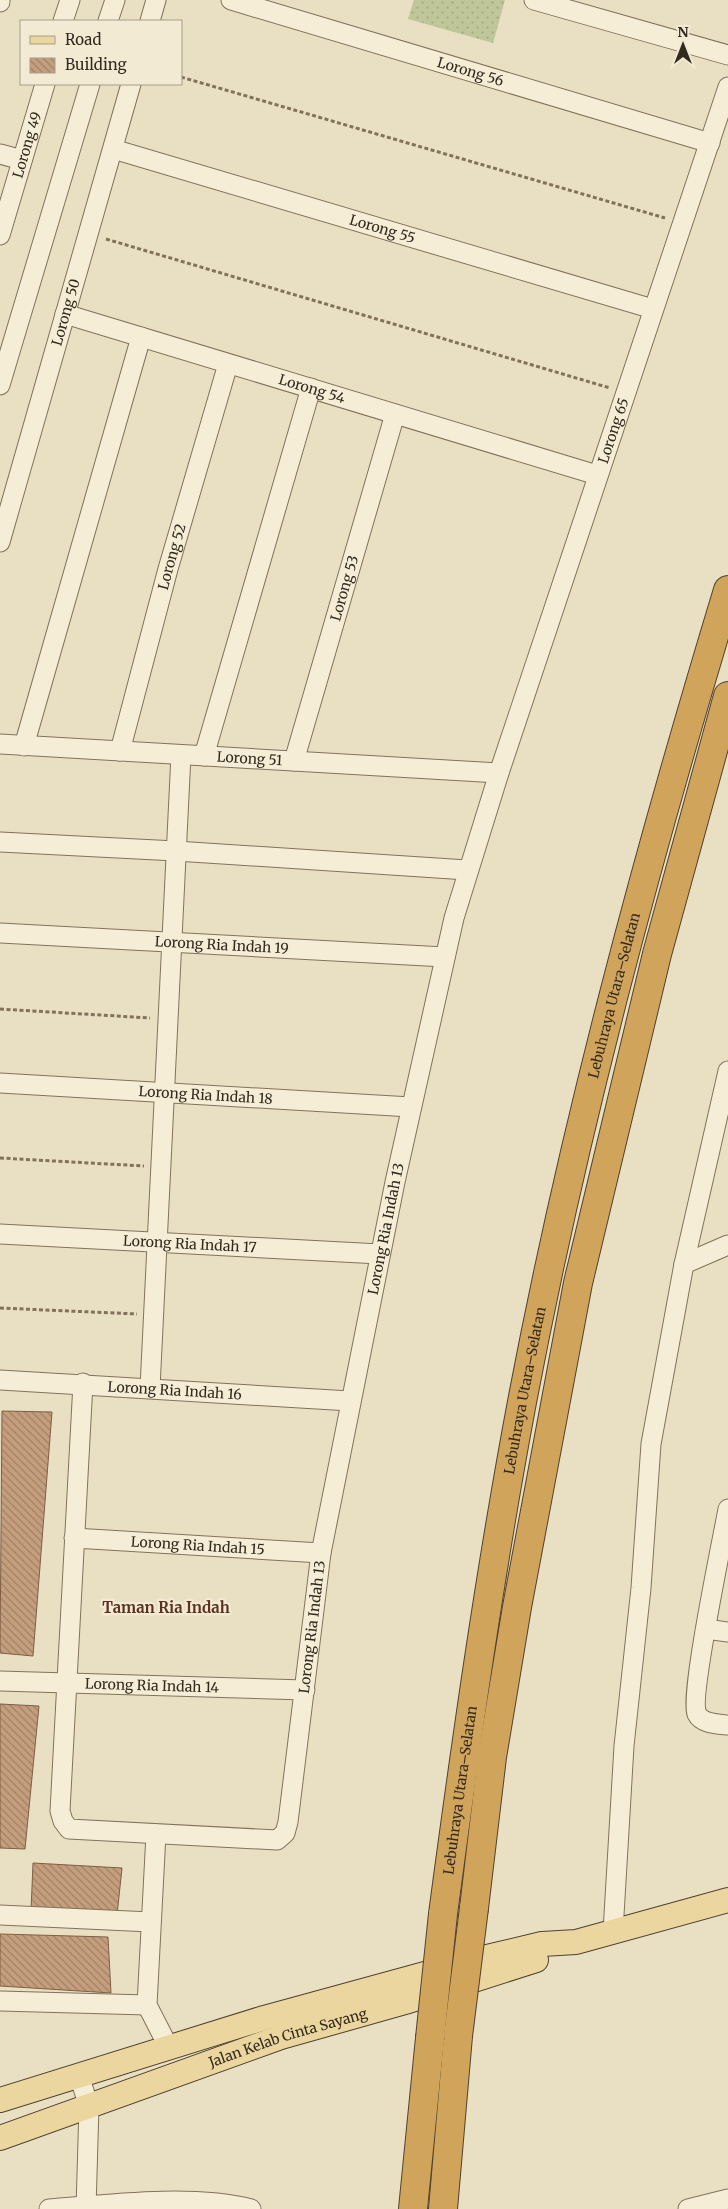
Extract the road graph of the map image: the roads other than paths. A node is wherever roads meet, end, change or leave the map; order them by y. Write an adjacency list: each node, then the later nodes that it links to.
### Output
1 (70, 0): 6 (street)
2 (115, 0): 7 (street)
3 (156, 0): 8 (street)
4 (231, 0): 14 (street, Lorong 56)
5 (534, 0): 9 (street)
6 (63, 20)
7 (108, 20)
8 (150, 20)
9 (728, 55)
10 (45, 85): 17 (street, Lorong 49)
11 (90, 85): 23 (street)
12 (132, 85): 15 (street, Lorong 50)
13 (728, 87): 14 (street, Lorong 65)
14 (710, 143): 19 (street, Lorong 65)
15 (113, 149): 19 (street, Lorong 55); 20 (street, Lorong 50)
16 (0, 154): 17 (street)
17 (22, 160): 18 (street, Lorong 49)
18 (0, 235)
19 (653, 309): 26 (street, Lorong 65)
20 (65, 314): 21 (street, Lorong 54); 27 (street, Lorong 50)
21 (141, 337): 22 (street, Lorong 54); 31 (street)
22 (228, 364): 24 (street, Lorong 54); 32 (street, Lorong 52)
23 (0, 385)
24 (311, 388): 25 (street, Lorong 54); 34 (street)
25 (395, 414): 26 (street, Lorong 54); 35 (street, Lorong 53)
26 (598, 475): 36 (street, Lorong 65)
27 (0, 542)
28 (728, 590): 83 (highway, Lebuhraya Utara–Selatan, bridge)
29 (728, 696): 84 (highway, Lebuhraya Utara–Selatan, bridge)
30 (0, 744): 31 (street, Lorong 51)
31 (24, 746): 32 (street, Lorong 51)
32 (120, 751): 33 (street, Lorong 51)
33 (181, 755): 34 (street, Lorong 51); 38 (street)
34 (204, 756): 35 (street, Lorong 51)
35 (294, 761): 36 (street, Lorong 51)
36 (499, 773): 39 (street, Lorong Ria Indah 13)
37 (0, 842): 38 (street)
38 (176, 851): 39 (street); 41 (street)
39 (468, 870): 42 (street, Lorong Ria Indah 13)
40 (0, 933): 41 (street, Lorong Ria Indah 19)
41 (172, 942): 42 (street, Lorong Ria Indah 19); 45 (street)
42 (445, 956): 46 (street, Lorong Ria Indah 13)
43 (728, 1070): 51 (street)
44 (0, 1083): 45 (street, Lorong Ria Indah 18)
45 (164, 1092): 46 (street, Lorong Ria Indah 18); 48 (street)
46 (411, 1106): 50 (street, Lorong Ria Indah 13)
47 (0, 1234): 48 (street, Lorong Ria Indah 17)
48 (157, 1242): 50 (street, Lorong Ria Indah 17); 54 (street)
49 (728, 1245): 51 (street)
50 (380, 1254): 55 (street, Lorong Ria Indah 13)
51 (684, 1264): 70 (street)
52 (0, 1380): 53 (street, Lorong Ria Indah 16)
53 (83, 1383): 54 (street, Lorong Ria Indah 16); 57 (street, Lorong Ria Indah 13)
54 (150, 1388): 55 (street, Lorong Ria Indah 16)
55 (350, 1400): 59 (street, Lorong Ria Indah 13)
56 (728, 1509): 58 (street)
57 (74, 1538): 59 (street, Lorong Ria Indah 15); 63 (street, Lorong Ria Indah 13)
58 (725, 1545): 60 (street)
59 (321, 1553): 64 (street, Lorong Ria Indah 13)
60 (706, 1629): 61 (street); 65 (street)
61 (728, 1632)
62 (0, 1681): 63 (street, Lorong Ria Indah 14)
63 (67, 1684): 64 (street, Lorong Ria Indah 14); 66 (street, Lorong Ria Indah 13)
64 (305, 1690): 66 (street, Lorong Ria Indah 13)
65 (728, 1725)
66 (156, 1834): 69 (street)
67 (728, 1900): 70 (main road, Jalan Kelab Cinta Sayang)
68 (0, 1915): 69 (street)
69 (151, 1922): 73 (street)
70 (613, 1932): 71 (main road, Jalan Kelab Cinta Sayang)
71 (576, 1942): 74 (main road, Jalan Kelab Cinta Sayang); 77 (main road, Jalan Kelab Cinta Sayang)
72 (0, 2002): 73 (street)
73 (147, 2005): 74 (street)
74 (169, 2048): 75 (main road, Jalan Kelab Cinta Sayang)
75 (79, 2076): 76 (main road, Jalan Kelab Cinta Sayang); 77 (street)
76 (0, 2100)
77 (89, 2106): 78 (main road, Jalan Kelab Cinta Sayang); 80 (street)
78 (0, 2138)
79 (728, 2199): 85 (street)
80 (86, 2208): 81 (street); 82 (street)
81 (49, 2209)
82 (252, 2209)
83 (413, 2209)
84 (443, 2209)
85 (688, 2209)

